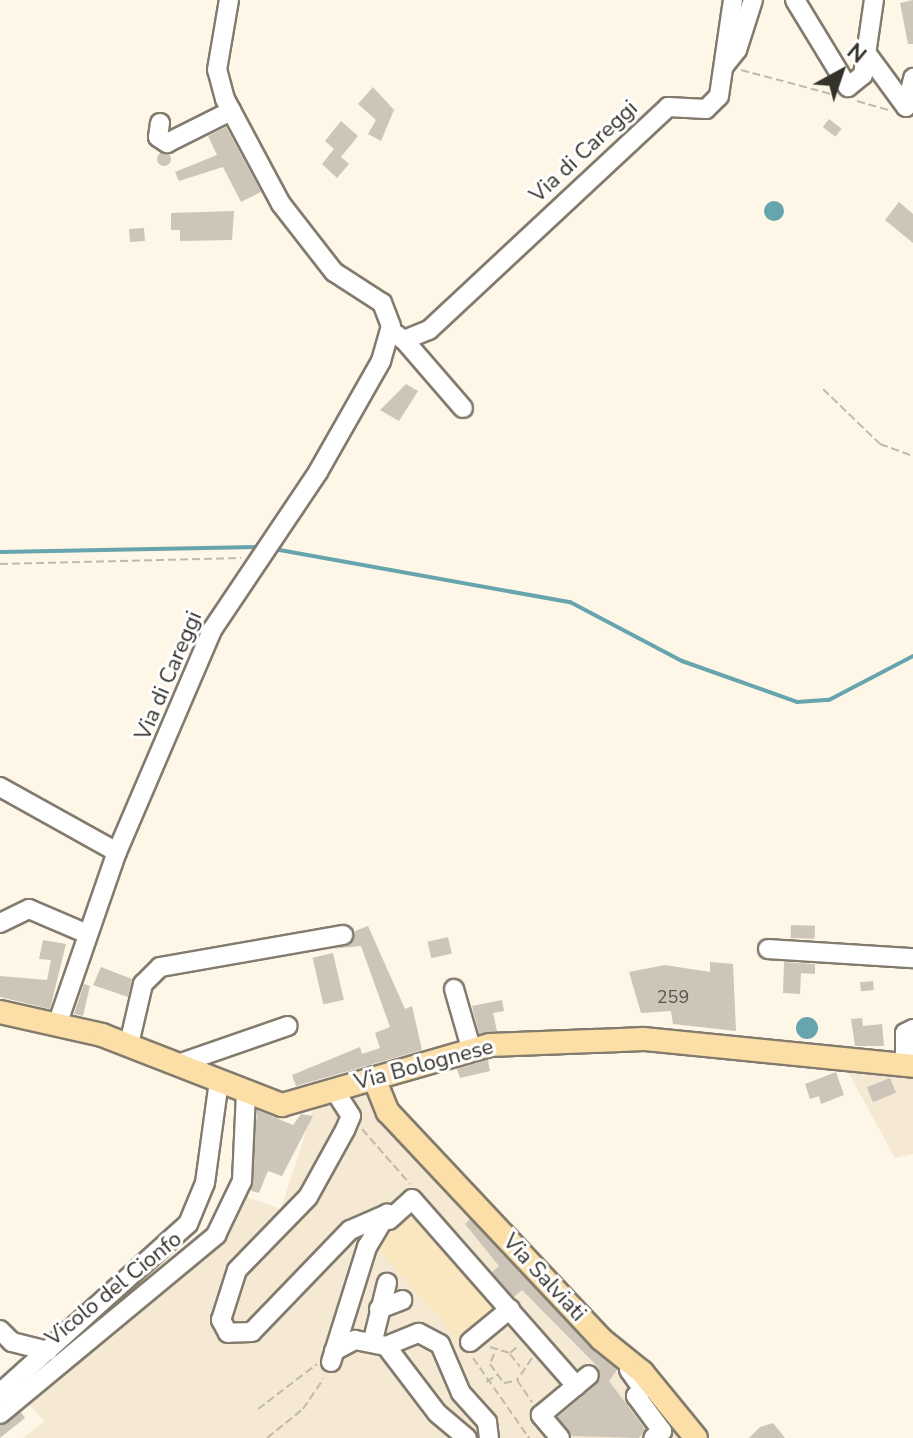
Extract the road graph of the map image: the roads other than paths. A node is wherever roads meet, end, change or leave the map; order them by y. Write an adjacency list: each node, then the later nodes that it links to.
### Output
1 (229, 0): 9 (street)
2 (733, 0): 7 (street, Via di Careggi)
3 (753, 0): 7 (street, Via di Careggi)
4 (795, 0): 6 (street)
5 (874, 0): 6 (street)
6 (865, 51): 8 (street)
7 (724, 66): 11 (street, Via di Careggi)
8 (913, 78)
9 (231, 111): 10 (street); 11 (street)
10 (160, 123)
11 (397, 335): 12 (street); 14 (street, Via di Careggi)
12 (463, 408)
13 (0, 787): 14 (street)
14 (117, 852): 16 (street, Via di Careggi)
15 (0, 923): 16 (street)
16 (85, 933): 22 (street, Via di Careggi)
17 (343, 935): 25 (street)
18 (768, 949): 19 (street)
19 (913, 958)
20 (454, 989): 26 (street)
21 (0, 1012): 22 (main road, Via Bolognese)
22 (58, 1022): 25 (main road, Via Bolognese)
23 (288, 1026): 28 (street)
24 (913, 1029): 27 (street)
25 (129, 1044): 28 (main road, Via Bolognese)
26 (471, 1048): 27 (main road, Via Bolognese); 29 (main road, Via Bolognese)
27 (910, 1059)
28 (178, 1064): 30 (main road, Via Bolognese)
29 (382, 1076): 31 (main road, Via Bolognese); 43 (main road, Via Salviati)
30 (219, 1081): 32 (main road, Via Bolognese); 42 (street)
31 (334, 1090): 32 (main road, Via Bolognese); 33 (street)
32 (246, 1092): 45 (street, Vicolo del Cionfo)
33 (389, 1220): 37 (street); 38 (street)
34 (387, 1283): 36 (street)
35 (402, 1300): 36 (street)
36 (379, 1309): 41 (street)
37 (510, 1309): 40 (street); 48 (street)
38 (340, 1324): 41 (street); 41 (street)
39 (0, 1330): 42 (street)
40 (474, 1338)
41 (372, 1342): 46 (street); 47 (street)
42 (48, 1351): 44 (street)
43 (621, 1356): 49 (street); 50 (main road, Via Salviati)
44 (0, 1393)
45 (0, 1414)
46 (467, 1438)
47 (489, 1438)
48 (560, 1438)
49 (653, 1438)
50 (696, 1438)

